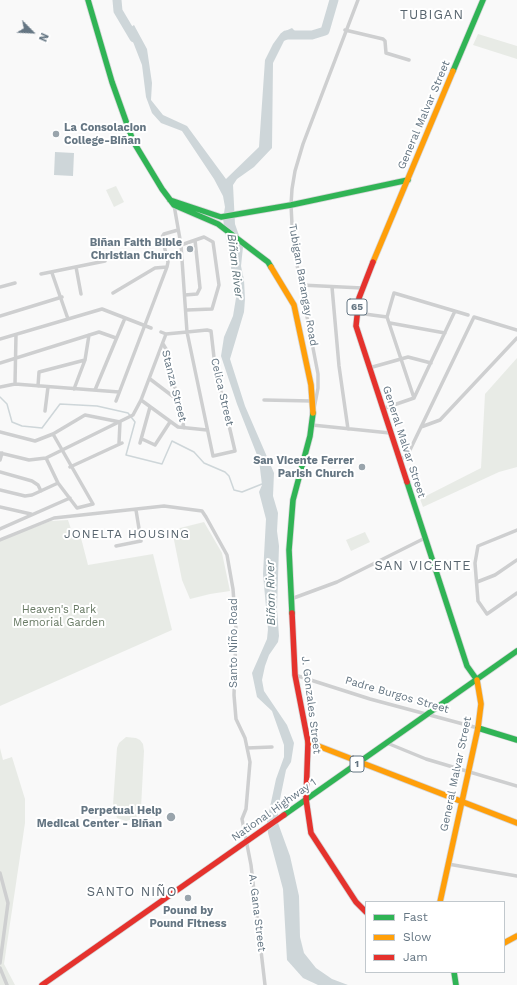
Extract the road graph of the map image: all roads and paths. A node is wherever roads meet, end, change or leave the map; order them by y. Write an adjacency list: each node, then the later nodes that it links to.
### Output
1 (88, 0): 7 (main road)
2 (358, 0): 4 (street, Tubigan Barangay Road)
3 (482, 0): 6 (main road, General Malvar Street / 65)
4 (345, 30): 5 (street); 8 (street, Tubigan Barangay Road)
5 (409, 60)
6 (408, 180): 8 (main road); 21 (main road, General Malvar Street / 65)
7 (172, 202): 8 (main road); 9 (street); 67 (main road, J. Gonzales Street)
8 (291, 206): 18 (street, Tubigan Barangay Road)
9 (178, 230): 11 (street); 14 (street)
10 (195, 240): 11 (street); 24 (street); 26 (street)
11 (181, 245): 24 (street)
12 (105, 261): 13 (street)
13 (76, 267): 15 (street); 23 (street)
14 (167, 267): 22 (street); 35 (street)
15 (52, 272): 16 (street); 25 (street)
16 (42, 274)
17 (15, 284): 19 (street)
18 (301, 285): 20 (street); 71 (street, Tubigan Barangay Road)
19 (0, 287)
20 (332, 287): 21 (street); 77 (street)
21 (362, 288): 28 (main road, General Malvar Street / 65)
22 (113, 293)
23 (81, 294)
24 (186, 295): 26 (street)
25 (62, 297): 30 (street); 33 (street)
26 (187, 310): 39 (street)
27 (455, 311): 29 (street); 31 (street); 40 (street)
28 (357, 313): 31 (street); 53 (main road, General Malvar Street / 65)
29 (468, 315)
30 (0, 316)
31 (387, 317): 34 (street)
32 (125, 318): 33 (street); 35 (street); 44 (street)
33 (68, 319): 42 (street)
34 (390, 323): 40 (street); 49 (street)
35 (145, 326): 36 (street); 61 (street)
36 (151, 328)
37 (517, 330): 75 (street)
38 (161, 332): 41 (street)
39 (187, 332): 41 (street, Celica Street); 78 (street); 78 (street, Celica Street)
40 (444, 333): 52 (street)
41 (166, 334): 47 (street)
42 (16, 335): 46 (street); 48 (street)
43 (89, 335): 44 (street); 48 (street); 50 (street)
44 (116, 338): 60 (street)
45 (517, 338): 75 (street)
46 (0, 339)
47 (163, 344): 54 (street); 66 (street, Stanza Street)
48 (17, 357): 51 (street); 55 (street)
49 (402, 359): 52 (street); 53 (street); 62 (street)
50 (85, 360): 56 (street); 59 (street)
51 (0, 363)
52 (431, 363): 62 (street)
53 (369, 368): 69 (main road, General Malvar Street / 65)
54 (150, 379): 63 (street); 66 (street)
55 (15, 384): 56 (street); 58 (street)
56 (38, 386): 57 (street)
57 (48, 386): 59 (street); 70 (street)
58 (0, 387)
59 (74, 388): 60 (street)
60 (95, 390): 61 (street)
61 (119, 392): 65 (street)
62 (414, 398): 69 (street)
63 (141, 400): 68 (street); 72 (street)
64 (264, 400): 67 (street)
65 (116, 401)
66 (178, 401): 76 (street, Stanza Street)
67 (312, 401): 71 (main road, J. Gonzales Street)
68 (150, 407): 73 (street); 82 (street)
69 (382, 410): 80 (main road, General Malvar Street / 65)
70 (45, 411)
71 (313, 413): 74 (main road, J. Gonzales Street)
72 (120, 422): 81 (street); 84 (street); 89 (street)
73 (170, 422): 76 (street); 82 (street)
74 (312, 425): 77 (street); 106 (main road, J. Gonzales Street)
75 (421, 427): 88 (street)
76 (184, 428): 78 (street)
77 (348, 429): 80 (street)
78 (207, 430)
79 (0, 432): 81 (street)
80 (391, 433): 88 (main road, General Malvar Street / 65)
81 (53, 434): 84 (street)
82 (142, 438): 83 (street)
83 (140, 443)
84 (62, 451): 86 (street); 89 (street)
85 (1, 453): 86 (street); 87 (street)
86 (46, 458): 91 (street)
87 (0, 460)
88 (399, 461): 100 (main road, General Malvar Street / 65)
89 (70, 467): 94 (street)
90 (0, 472): 93 (street)
91 (58, 483): 93 (street); 94 (street)
92 (0, 490): 93 (street)
93 (42, 491)
94 (70, 498): 97 (street)
95 (0, 507): 97 (street)
96 (136, 510): 101 (street, Santo Niño Road); 102 (street); 116 (street, Santo Niño Road)
97 (32, 514): 98 (street)
98 (0, 529)
99 (517, 530): 104 (street)
100 (425, 538): 106 (street); 109 (main road, General Malvar Street / 65)
101 (0, 540)
102 (116, 546)
103 (517, 560): 104 (street)
104 (477, 582): 105 (street)
105 (517, 593)
106 (291, 599): 108 (main road, J. Gonzales Street)
107 (517, 651): 109 (main road, National Highway 1 / 1)
108 (295, 675): 110 (street, Padre Burgos Street); 113 (main road, J. Gonzales Street)
109 (477, 680): 110 (main road, National Highway 1 / 1); 111 (main road, General Malvar Street)
110 (427, 714): 111 (street, Padre Burgos Street); 114 (main road, National Highway 1 / 1)
111 (478, 728): 112 (main road, Padre Burgos Street); 118 (main road, General Malvar Street)
112 (517, 740)
113 (308, 742): 117 (main road); 120 (main road, J. Gonzales Street)
114 (386, 743): 117 (main road, National Highway 1 / 1); 118 (street)
115 (272, 747): 116 (street)
116 (247, 748): 123 (street, Santo Niño Road)
117 (358, 763): 120 (main road, National Highway 1 / 1); 121 (main road)
118 (468, 772): 119 (street); 121 (main road, General Malvar Street)
119 (517, 786)
120 (306, 799): 123 (main road, National Highway 1 / 1); 128 (main road, J. Gonzales Street)
121 (461, 802): 122 (main road); 124 (main road, General Malvar Street)
122 (517, 823)
123 (247, 840): 135 (main road, National Highway 1 / 1); 136 (street, A. Gana Street)
124 (447, 864): 126 (street); 127 (main road, General Malvar Street)
125 (0, 873): 131 (street)
126 (517, 876)
127 (440, 901)
128 (365, 911)
129 (517, 936): 130 (main road)
130 (505, 942)
131 (0, 963)
132 (0, 968): 134 (street)
133 (454, 973): 137 (main road)
134 (8, 985)
135 (42, 985)
136 (265, 985)
137 (456, 985)

